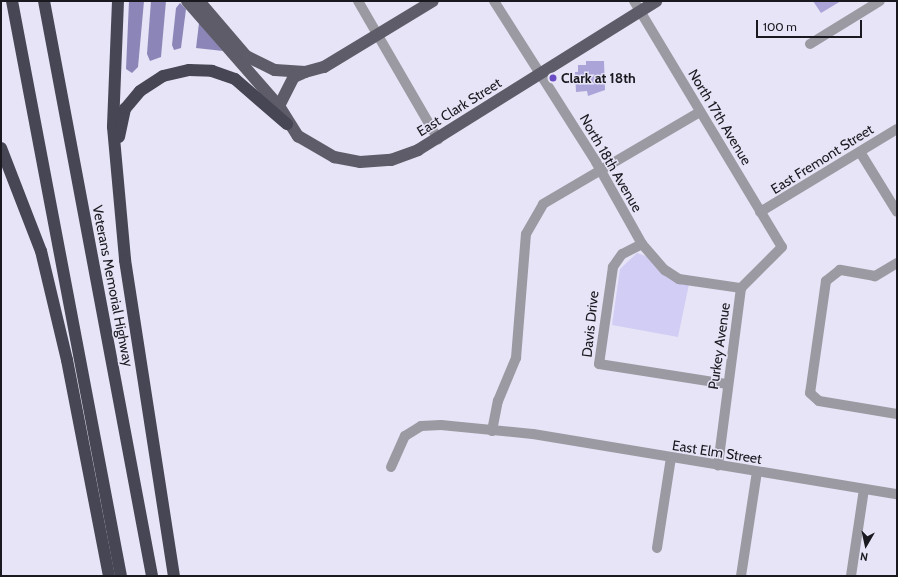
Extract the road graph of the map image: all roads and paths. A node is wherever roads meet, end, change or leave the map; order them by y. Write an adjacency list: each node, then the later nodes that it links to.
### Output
1 (44, 1): 43 (highway, Veterans Memorial Highway)
2 (118, 1): 23 (highway)
3 (187, 1): 16 (main road, East Clark Street)
4 (200, 1): 14 (main road)
5 (358, 1): 12 (street)
6 (433, 1): 12 (main road)
7 (494, 1): 15 (street, North 18th Avenue)
8 (656, 1): 10 (main road, East Clark Street)
9 (880, 1): 13 (street)
10 (637, 6): 15 (main road, East Clark Street); 17 (street, North 17th Avenue)
11 (13, 7): 42 (highway)
12 (376, 36): 14 (main road); 20 (street)
13 (810, 44)
14 (305, 72): 16 (main road)
15 (540, 73): 20 (main road, East Clark Street); 24 (street, North 18th Avenue)
16 (279, 106): 18 (main road, East Clark Street)
17 (700, 112): 24 (street); 25 (street, North 17th Avenue)
18 (287, 124): 20 (main road, East Clark Street); 23 (highway)
19 (897, 129): 22 (street, East Fremont Street)
20 (438, 139)
21 (1, 148): 41 (highway)
22 (860, 152): 25 (street, East Fremont Street); 26 (street)
23 (116, 154): 44 (highway)
24 (602, 172): 27 (street, North 18th Avenue); 33 (street)
25 (760, 212): 28 (street, North 17th Avenue)
26 (897, 212)
27 (642, 244): 30 (street, North 18th Avenue); 31 (street, Davis Drive)
28 (782, 247): 30 (street, Purkey Avenue)
29 (897, 263): 32 (street)
30 (741, 288): 31 (street, Purkey Avenue)
31 (727, 384): 36 (street, Purkey Avenue)
32 (897, 414)
33 (492, 431): 34 (street, East Elm Street); 35 (street, East Elm Street)
34 (671, 458): 36 (street, East Elm Street); 40 (street)
35 (391, 466)
36 (718, 466): 37 (street, East Elm Street)
37 (757, 472): 38 (street, East Elm Street); 45 (street)
38 (864, 489): 39 (street, East Elm Street); 46 (street)
39 (897, 494)
40 (657, 548)
41 (109, 576)
42 (121, 576)
43 (152, 576)
44 (174, 576)
45 (741, 576)
46 (852, 576)

